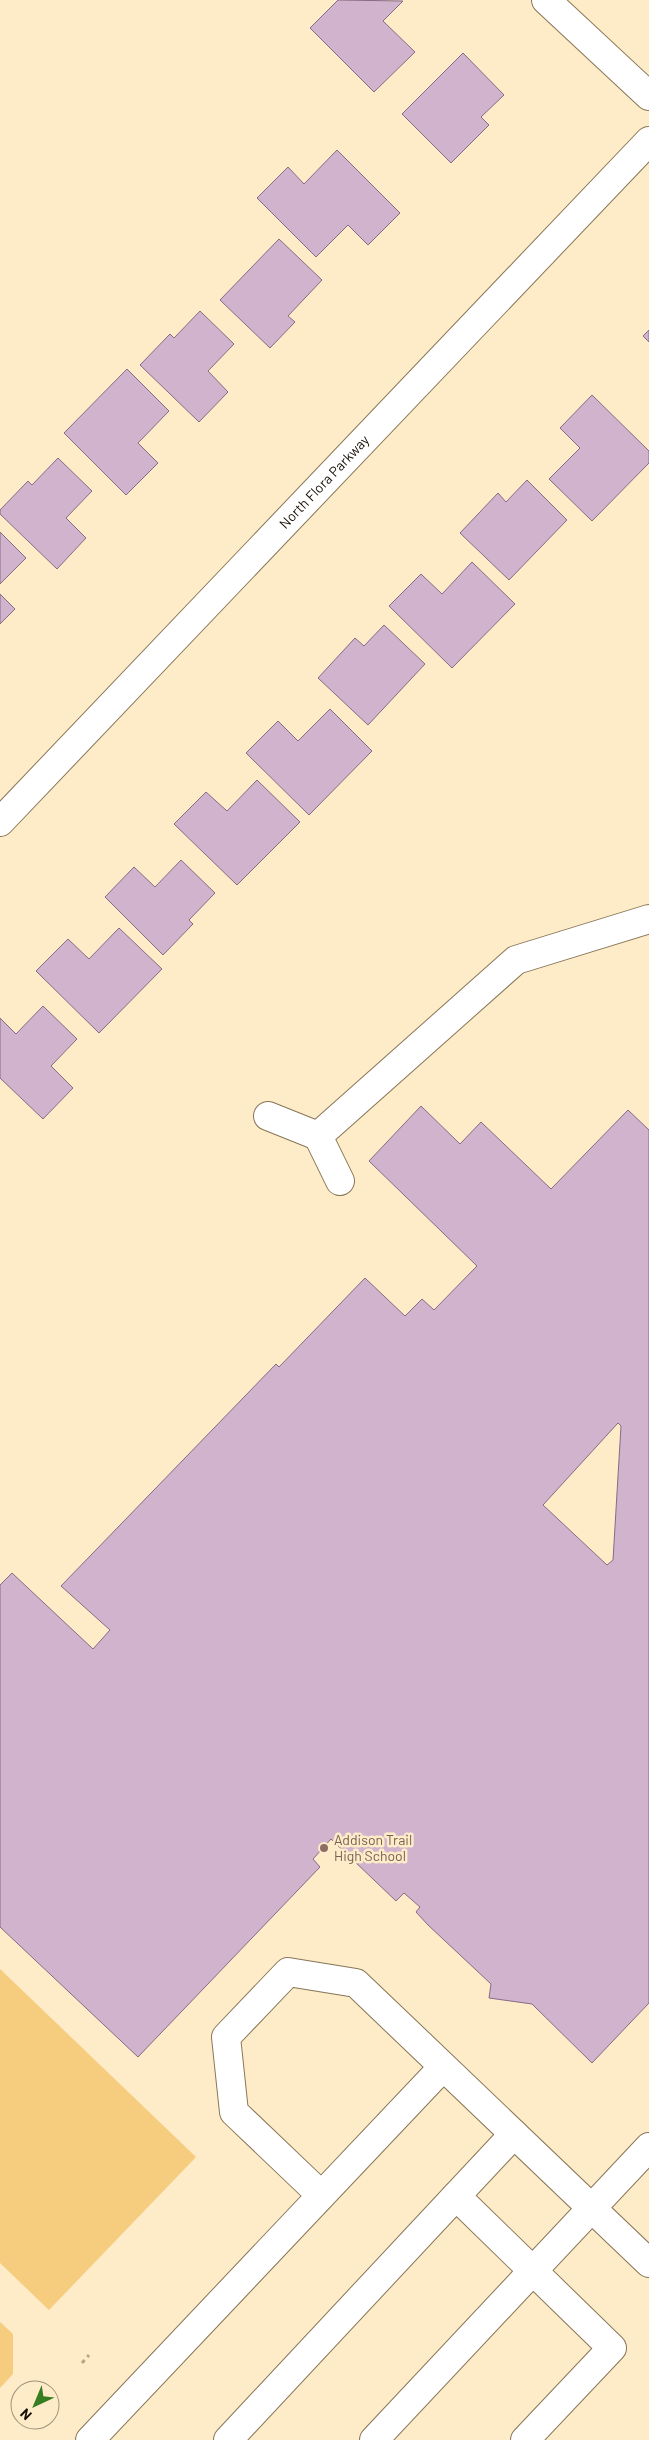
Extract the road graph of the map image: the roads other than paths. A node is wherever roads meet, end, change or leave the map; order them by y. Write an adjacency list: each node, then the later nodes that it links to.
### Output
1 (546, 0): 2 (street)
2 (649, 96)
3 (649, 141): 4 (street, North Flora Parkway)
4 (0, 822)
5 (649, 918): 7 (street)
6 (268, 1116): 7 (street)
7 (318, 1136): 8 (street)
8 (340, 1182)
9 (443, 2067): 10 (street); 12 (street); 12 (street)
10 (514, 2134): 13 (street); 14 (street)
11 (649, 2147): 14 (street)
12 (321, 2195): 17 (street)
13 (456, 2196): 16 (street); 18 (street)
14 (592, 2208): 15 (street); 16 (street)
15 (649, 2263)
16 (533, 2270): 19 (street); 20 (street)
17 (90, 2440)
18 (228, 2440)
19 (374, 2440)
20 (525, 2440)

